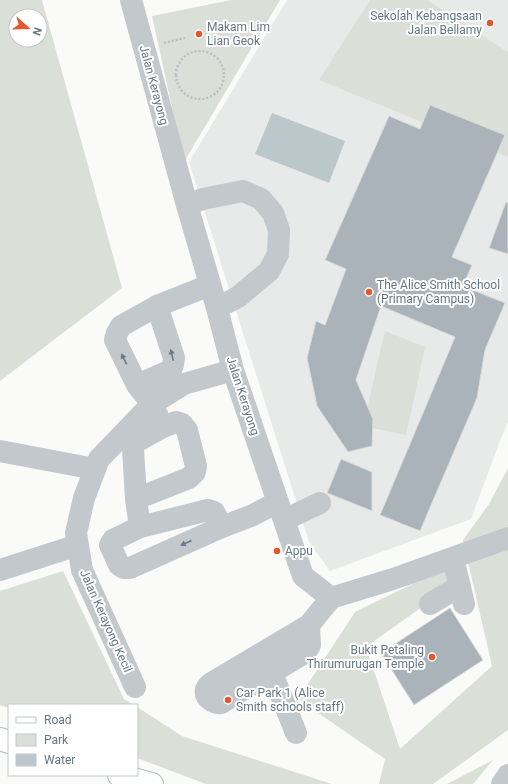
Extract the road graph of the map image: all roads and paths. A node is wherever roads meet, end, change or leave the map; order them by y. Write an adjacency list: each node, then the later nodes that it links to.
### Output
1 (131, 0): 5 (street, Jalan Kerayong)
2 (185, 38): 3 (path)
3 (163, 43)
4 (222, 84): 4 (path)
5 (187, 205): 6 (street, Jalan Kerayong); 8 (street)
6 (210, 285): 7 (street); 8 (street, Jalan Kerayong)
7 (157, 306): 10 (street, one-way to 7); 10 (street, one-way to 7)
8 (217, 308): 9 (street, Jalan Kerayong)
9 (233, 370): 11 (street, Jalan Kerayong Kecil); 17 (street, Jalan Kerayong)
10 (137, 385): 11 (street)
11 (152, 404): 12 (street); 14 (street, Jalan Kerayong Kecil)
12 (163, 427): 15 (street); 15 (street)
13 (0, 451): 14 (street)
14 (95, 469): 21 (street, Jalan Kerayong Kecil)
15 (136, 499): 18 (street)
16 (320, 503): 17 (street)
17 (281, 511): 19 (street); 24 (street, Jalan Kerayong)
18 (140, 527): 19 (street); 19 (street, one-way to 18)
19 (222, 527)
20 (508, 538): 22 (street)
21 (78, 545): 23 (street); 28 (street, Jalan Kerayong Kecil)
22 (453, 558): 24 (street); 25 (street)
23 (0, 570)
24 (331, 598): 26 (street)
25 (430, 604)
26 (309, 625): 27 (street); 27 (street)
27 (272, 673): 29 (street)
28 (135, 687)
29 (296, 733)
30 (508, 775): 35 (street)
31 (108, 776): 33 (main road)
32 (123, 776): 34 (main road)
33 (130, 784)
34 (152, 784)
35 (502, 784)

